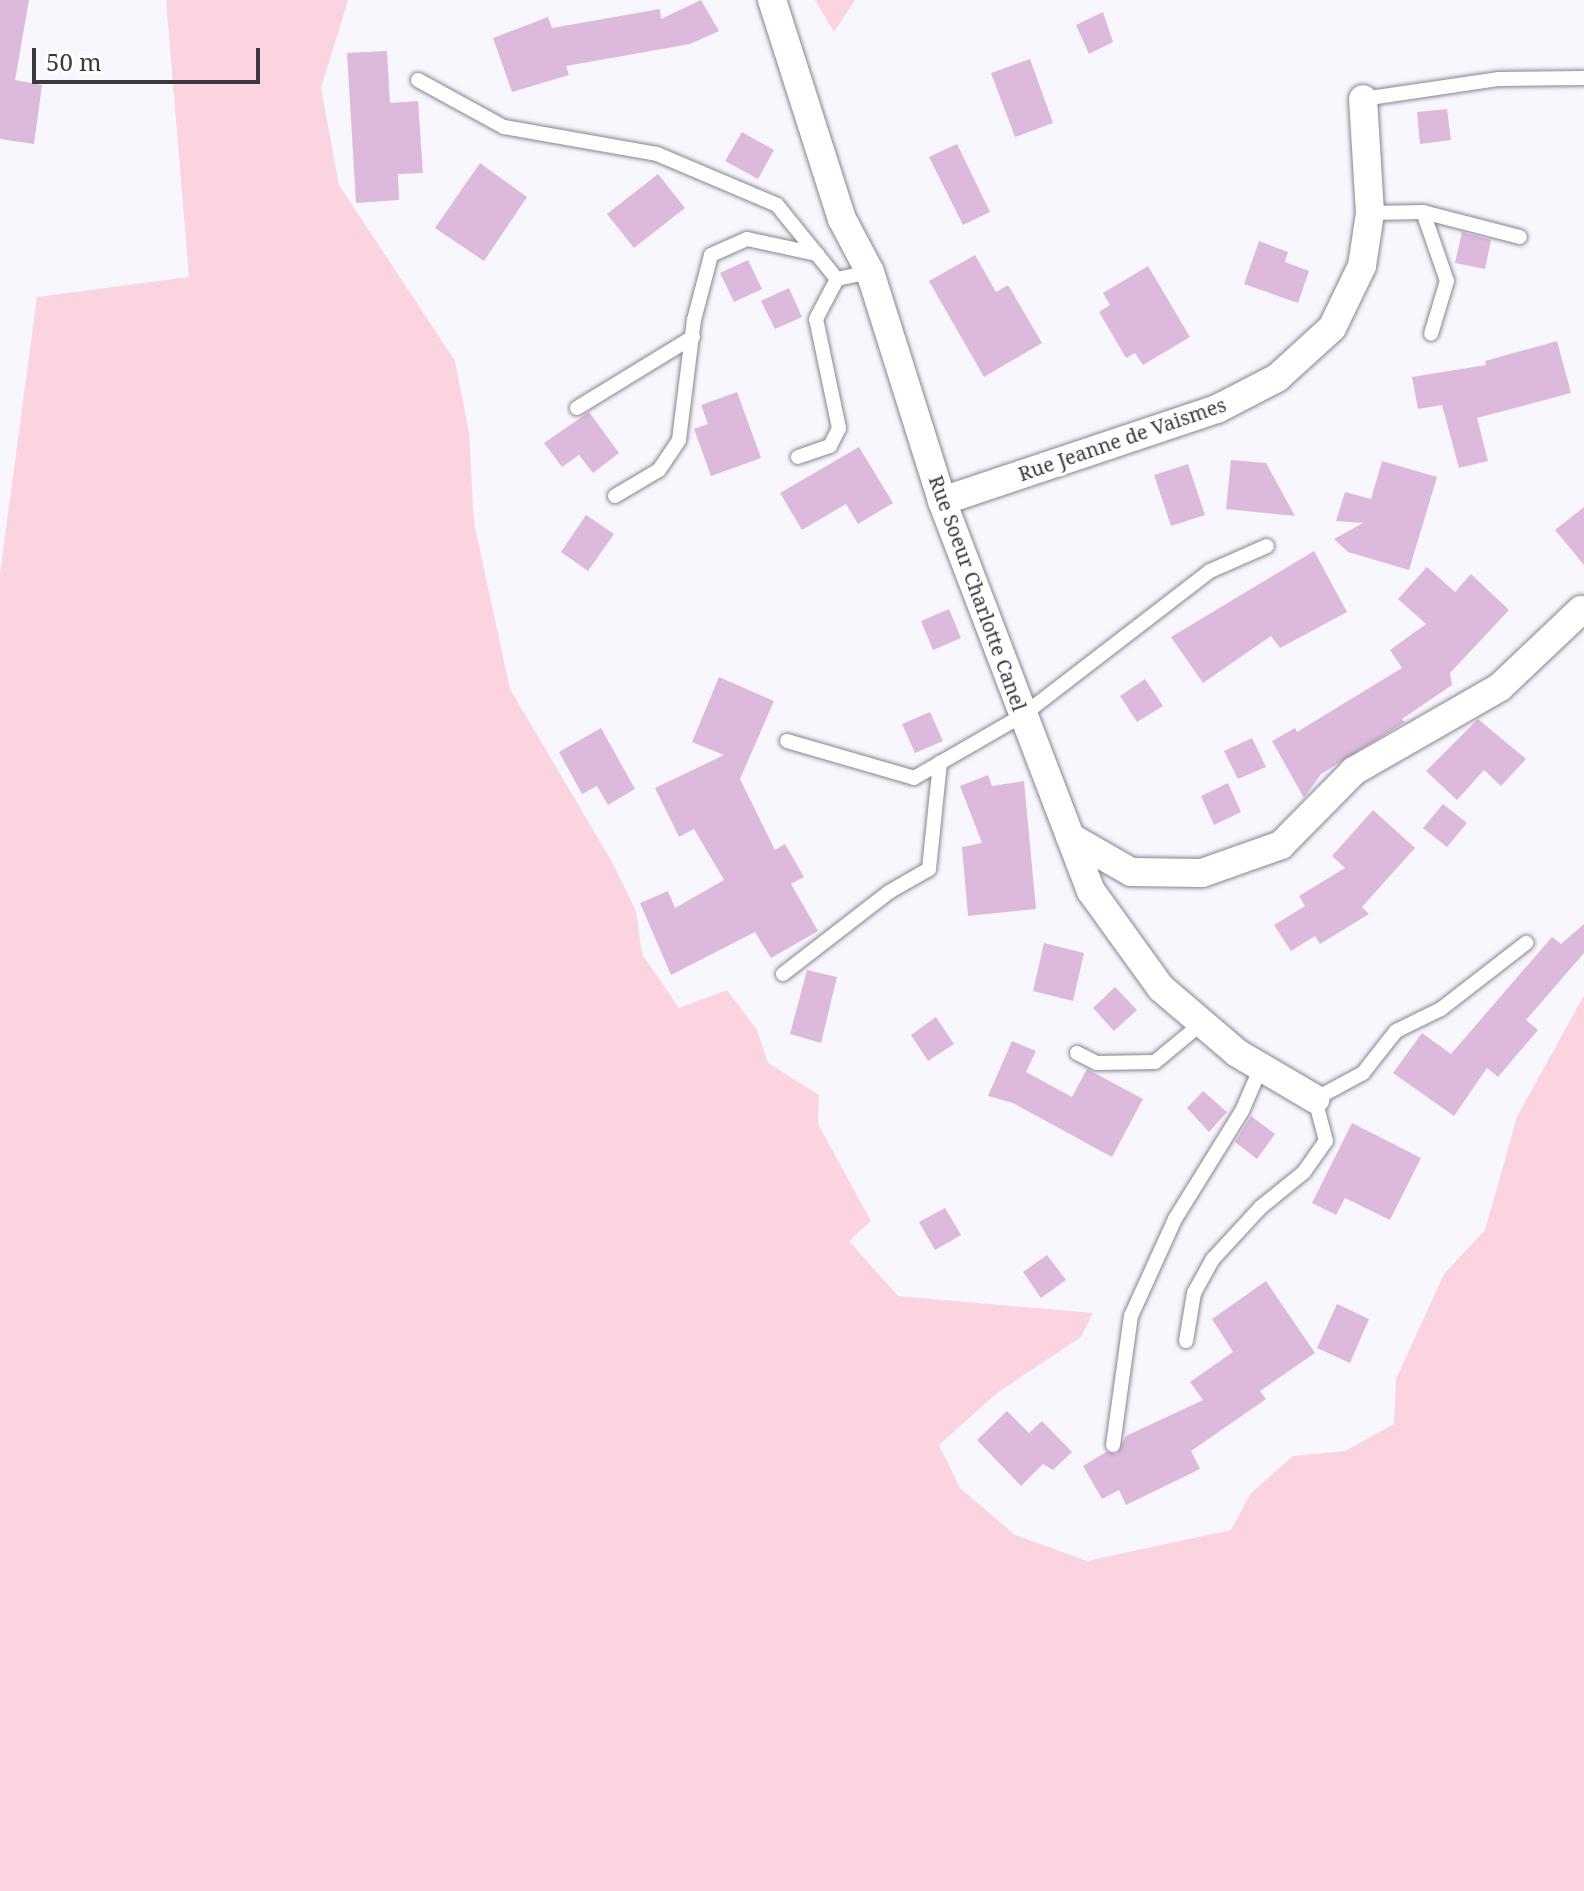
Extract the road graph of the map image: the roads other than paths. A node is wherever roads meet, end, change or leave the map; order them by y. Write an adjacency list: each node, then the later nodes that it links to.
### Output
1 (772, 0): 9 (street, Rue Soeur Charlotte Canel)
2 (1584, 78): 4 (lane)
3 (418, 80): 8 (lane)
4 (1363, 99): 6 (street, Rue Jeanne de Vaismes)
5 (1423, 212): 6 (lane); 7 (lane); 11 (lane)
6 (1370, 213): 16 (street, Rue Jeanne de Vaismes)
7 (1520, 237)
8 (817, 254): 10 (lane); 12 (lane)
9 (870, 272): 10 (lane); 16 (street, Rue Soeur Charlotte Canel)
10 (837, 279): 14 (lane)
11 (1431, 334)
12 (693, 337): 13 (lane); 15 (lane)
13 (577, 408)
14 (798, 457)
15 (615, 496)
16 (942, 501): 19 (street, Rue Soeur Charlotte Canel)
17 (1267, 546): 19 (lane)
18 (1581, 610): 22 (street)
19 (1023, 715): 21 (lane); 22 (street, Rue Soeur Charlotte Canel)
20 (787, 741): 21 (lane)
21 (940, 763): 24 (lane)
22 (1070, 837): 25 (street, Rue Soeur Charlotte Canel)
23 (1526, 943): 28 (lane)
24 (783, 974)
25 (1202, 1023): 26 (lane); 27 (street, Rue Soeur Charlotte Canel)
26 (1077, 1053)
27 (1261, 1067): 28 (street, Rue Soeur Charlotte Canel); 30 (lane)
28 (1315, 1099): 29 (lane)
29 (1186, 1341)
30 (1113, 1445)

